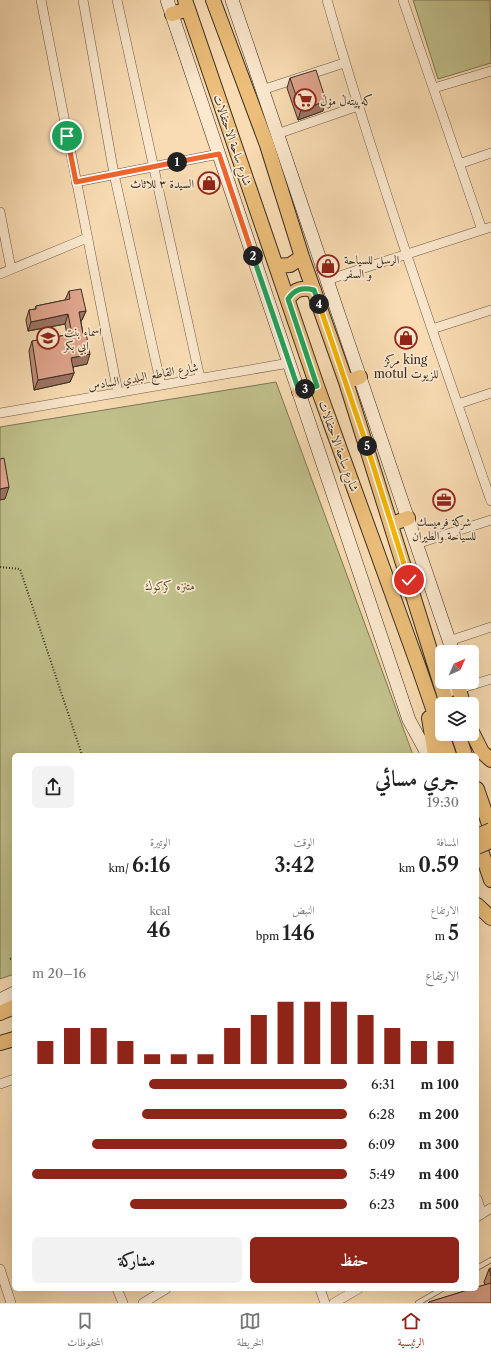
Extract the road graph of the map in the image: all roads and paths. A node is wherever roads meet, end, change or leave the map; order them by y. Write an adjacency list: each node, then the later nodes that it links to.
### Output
1 (41, 0): 22 (street)
2 (83, 0): 21 (street)
3 (117, 0): 20 (street)
4 (167, 0): 10 (main road)
5 (213, 0): 28 (main road, شارع ساحة الاحتفالات)
6 (232, 0): 14 (main road)
7 (328, 0): 11 (street)
8 (404, 0): 13 (street)
9 (187, 5): 10 (main road); 29 (main road, شارع ساحة الاحتفالات)
10 (172, 14): 18 (main road)
11 (344, 63): 14 (street); 15 (street)
12 (491, 71): 13 (street)
13 (434, 88): 19 (street)
14 (262, 90): 16 (main road)
15 (358, 106): 16 (street); 27 (street)
16 (277, 134): 32 (main road)
17 (491, 153): 19 (street)
18 (219, 154): 20 (street); 37 (main road)
19 (459, 164): 25 (street)
20 (153, 166): 21 (street); 39 (street)
21 (114, 174): 22 (street); 41 (street)
22 (76, 182): 26 (street)
23 (0, 212): 24 (street)
24 (1, 224): 30 (street)
25 (486, 228): 27 (street)
26 (87, 238): 30 (street); 44 (street)
27 (406, 254): 32 (street); 36 (street)
28 (302, 257): 29 (main road); 33 (main road, شارع ساحة الاحتفالات)
29 (276, 266): 34 (main road, شارع ساحة الاحتفالات)
30 (11, 268): 31 (street)
31 (0, 274)
32 (327, 280): 38 (main road)
33 (314, 290): 34 (main road); 40 (main road, شارع ساحة الاحتفالات)
34 (288, 299): 42 (main road, شارع ساحة الاحتفالات)
35 (491, 310): 36 (street)
36 (432, 329): 46 (street)
37 (289, 363): 39 (street, شارع القاطع البلدي السادس); 43 (main road)
38 (360, 377): 40 (main road); 49 (main road)
39 (200, 378): 41 (street, شارع القاطع البلدي السادس)
40 (346, 382): 51 (main road, شارع ساحة الاحتفالات)
41 (161, 385): 44 (street, شارع القاطع البلدي السادس)
42 (317, 386): 43 (main road); 57 (main road, شارع ساحة الاحتفالات)
43 (299, 391): 66 (main road)
44 (118, 393): 47 (street, شارع القاطع البلدي السادس)
45 (491, 393): 46 (street)
46 (458, 404): 48 (street)
47 (0, 413)
48 (491, 501)
49 (408, 518): 51 (main road); 52 (main road)
50 (491, 520): 52 (street)
51 (392, 524): 61 (main road, شارع ساحة الاحتفالات)
52 (416, 544): 55 (main road)
53 (0, 567): 65 (path)
54 (491, 627): 56 (street)
55 (451, 645)
56 (453, 645)
57 (419, 668): 67 (main road); 68 (main road, شارع ساحة الاحتفالات)
58 (491, 679): 59 (street)
59 (479, 682)
60 (455, 689): 62 (street)
61 (444, 697)
62 (447, 697)
63 (460, 741): 69 (main road)
64 (476, 741): 70 (main road)
65 (81, 753)
66 (427, 753)
67 (435, 753)
68 (447, 753)
69 (464, 753)
70 (491, 760)
71 (479, 795): 72 (main road)
72 (491, 830): 73 (main road, bridge)
73 (479, 835)
74 (491, 841): 76 (main road, bridge)
75 (479, 845): 77 (main road)
76 (479, 846)
77 (489, 875)
78 (479, 907): 79 (main road)
79 (491, 918)
80 (12, 994): 81 (main road)
81 (0, 1000)
82 (12, 1008): 83 (main road)
83 (0, 1013)
84 (12, 1040): 85 (main road)
85 (0, 1043)
86 (12, 1080): 87 (street)
87 (0, 1084)
88 (491, 1208): 89 (street)
89 (480, 1216)
90 (491, 1260): 91 (lane)
91 (479, 1267)
92 (0, 1269): 98 (street)
93 (118, 1291): 99 (street)
94 (163, 1291): 100 (street)
95 (321, 1291): 101 (street)
96 (355, 1291): 102 (street)
97 (439, 1291): 103 (lane)
98 (11, 1303)
99 (123, 1303)
100 (143, 1303)
101 (324, 1303)
102 (334, 1303)
103 (418, 1303)

